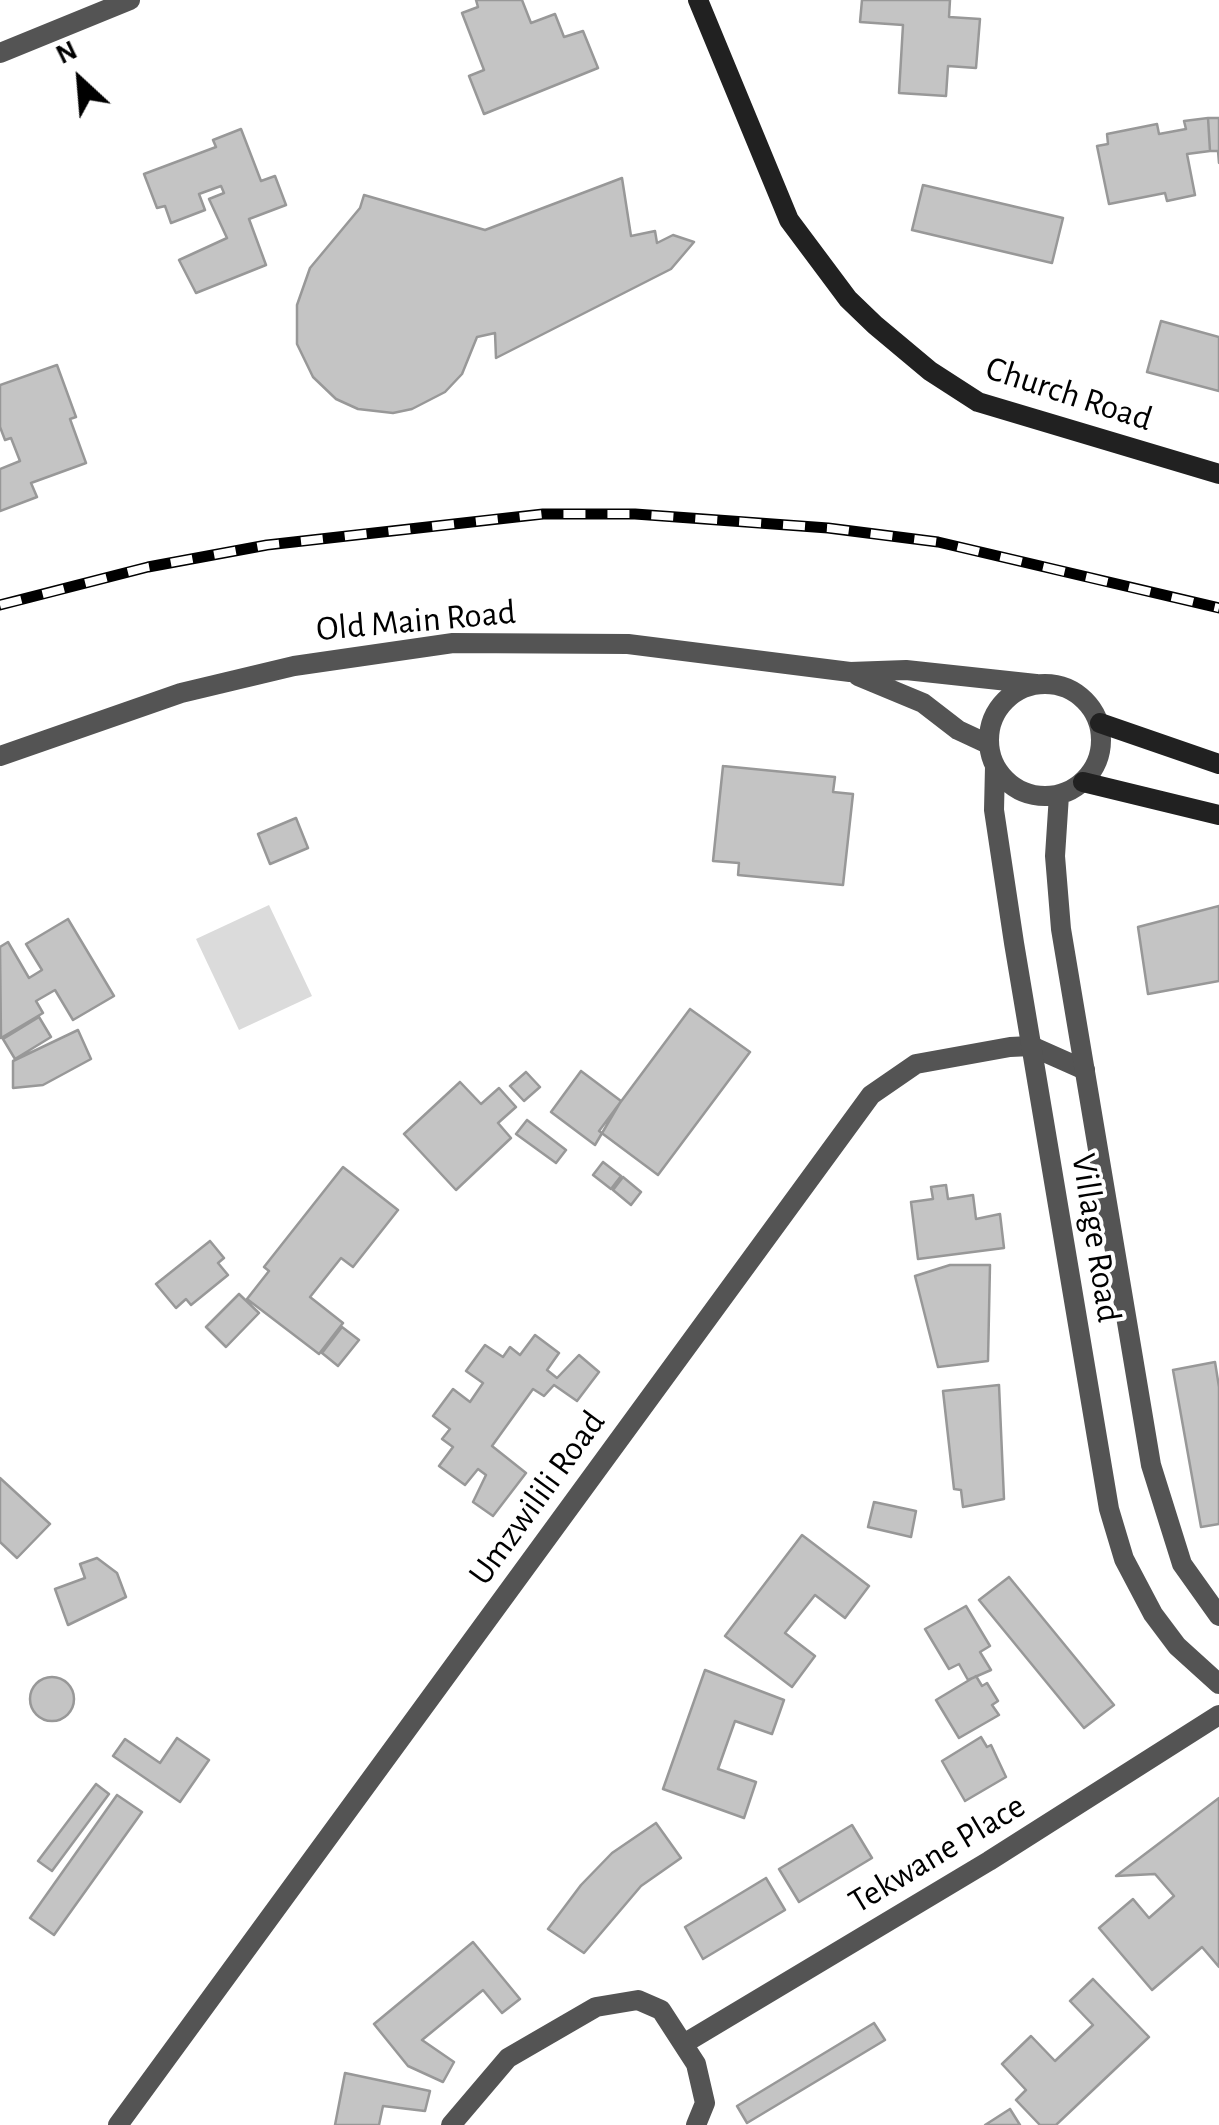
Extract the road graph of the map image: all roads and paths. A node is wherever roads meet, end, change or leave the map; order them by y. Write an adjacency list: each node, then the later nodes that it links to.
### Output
1 (130, 0): 3 (street)
2 (698, 0): 4 (main road, Church Road)
3 (0, 52)
4 (1219, 474)
5 (850, 672): 6 (street, Old Main Road); 8 (street, Old Main Road); 9 (street, Old Main Road)
6 (1036, 684): 7 (street); 8 (street)
7 (1100, 723): 10 (main road); 12 (street)
8 (988, 744): 11 (street)
9 (0, 756)
10 (1219, 764)
11 (995, 768): 13 (street); 15 (street, Village Road)
12 (1083, 782): 13 (street); 14 (main road)
13 (1059, 795): 16 (street, Village Road)
14 (1219, 815)
15 (1031, 1046): 16 (street); 18 (street, Village Road); 21 (street, Umzwilili Road)
16 (1085, 1070): 17 (street, Village Road)
17 (1219, 1616)
18 (1219, 1684)
19 (1219, 1715): 20 (street, Tekwane Place)
20 (685, 2043): 22 (street); 23 (street)
21 (118, 2125)
22 (451, 2125)
23 (696, 2125)

